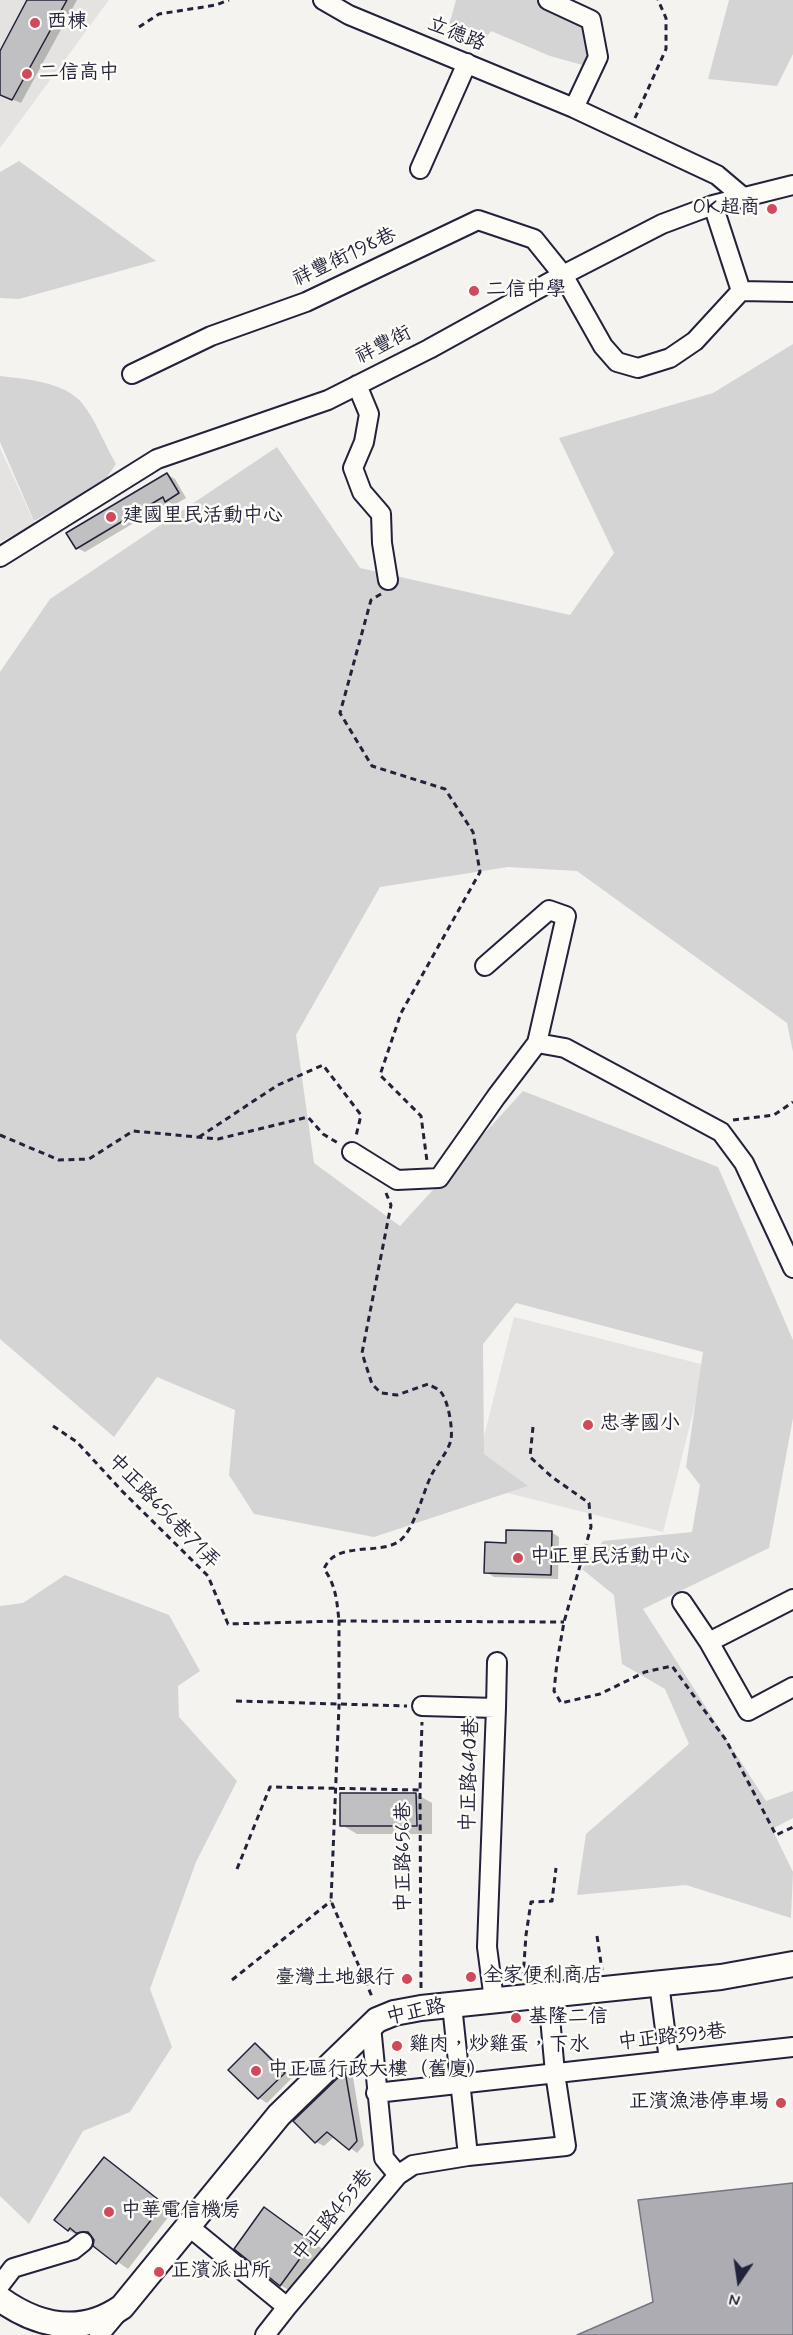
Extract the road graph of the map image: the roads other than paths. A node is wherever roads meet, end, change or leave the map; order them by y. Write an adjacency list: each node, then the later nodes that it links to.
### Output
1 (323, 0): 3 (street, 立德路)
2 (548, 0): 4 (street)
3 (467, 63): 4 (street, 立德路); 5 (street)
4 (574, 108): 7 (street, 立德路)
5 (420, 169)
6 (793, 184): 7 (street, 祥豐街)
7 (742, 197): 8 (street, 祥豐街)
8 (713, 205): 9 (street, 祥豐街); 10 (street)
9 (563, 275): 10 (street, 祥豐街198巷); 12 (street, 祥豐街198巷); 13 (street, 祥豐街)
10 (741, 291): 11 (street)
11 (793, 292)
12 (132, 374)
13 (357, 386): 14 (street, 祥豐街); 15 (street)
14 (0, 557)
15 (388, 580)
16 (485, 966): 17 (street)
17 (537, 1043): 18 (street); 19 (street)
18 (352, 1152)
19 (793, 1268)
20 (793, 1599): 22 (street)
21 (682, 1602): 22 (street)
22 (709, 1642): 24 (street)
23 (497, 1662): 26 (street)
24 (793, 1687)
25 (422, 1706): 26 (street, 中正路640巷)
26 (496, 1708): 30 (street, 中正路640巷)
27 (793, 1964): 28 (main road, 中正路)
28 (659, 1983): 29 (main road, 中正路); 34 (street)
29 (549, 1995): 30 (main road, 中正路); 35 (street)
30 (494, 2000): 31 (main road, 中正路)
31 (452, 2005): 32 (main road, 中正路); 36 (street)
32 (376, 2022): 37 (street, 中正路455巷); 40 (main road, 中正路)
33 (793, 2047): 34 (street, 中正路393巷)
34 (669, 2060): 35 (street, 中正路393巷)
35 (555, 2073): 36 (street, 中正路393巷); 38 (street)
36 (462, 2084): 37 (street, 中正路393巷); 38 (street)
37 (376, 2093): 39 (street, 中正路455巷)
38 (468, 2156): 39 (street)
39 (398, 2175): 45 (street, 中正路455巷)
40 (187, 2225): 44 (main road, 中正路); 45 (street)
41 (83, 2242): 42 (street)
42 (0, 2285)
43 (0, 2299): 44 (main road, 中正路)
44 (122, 2307): 46 (street)
45 (287, 2307): 47 (street, 中正路455巷)
46 (99, 2335)
47 (265, 2335)

